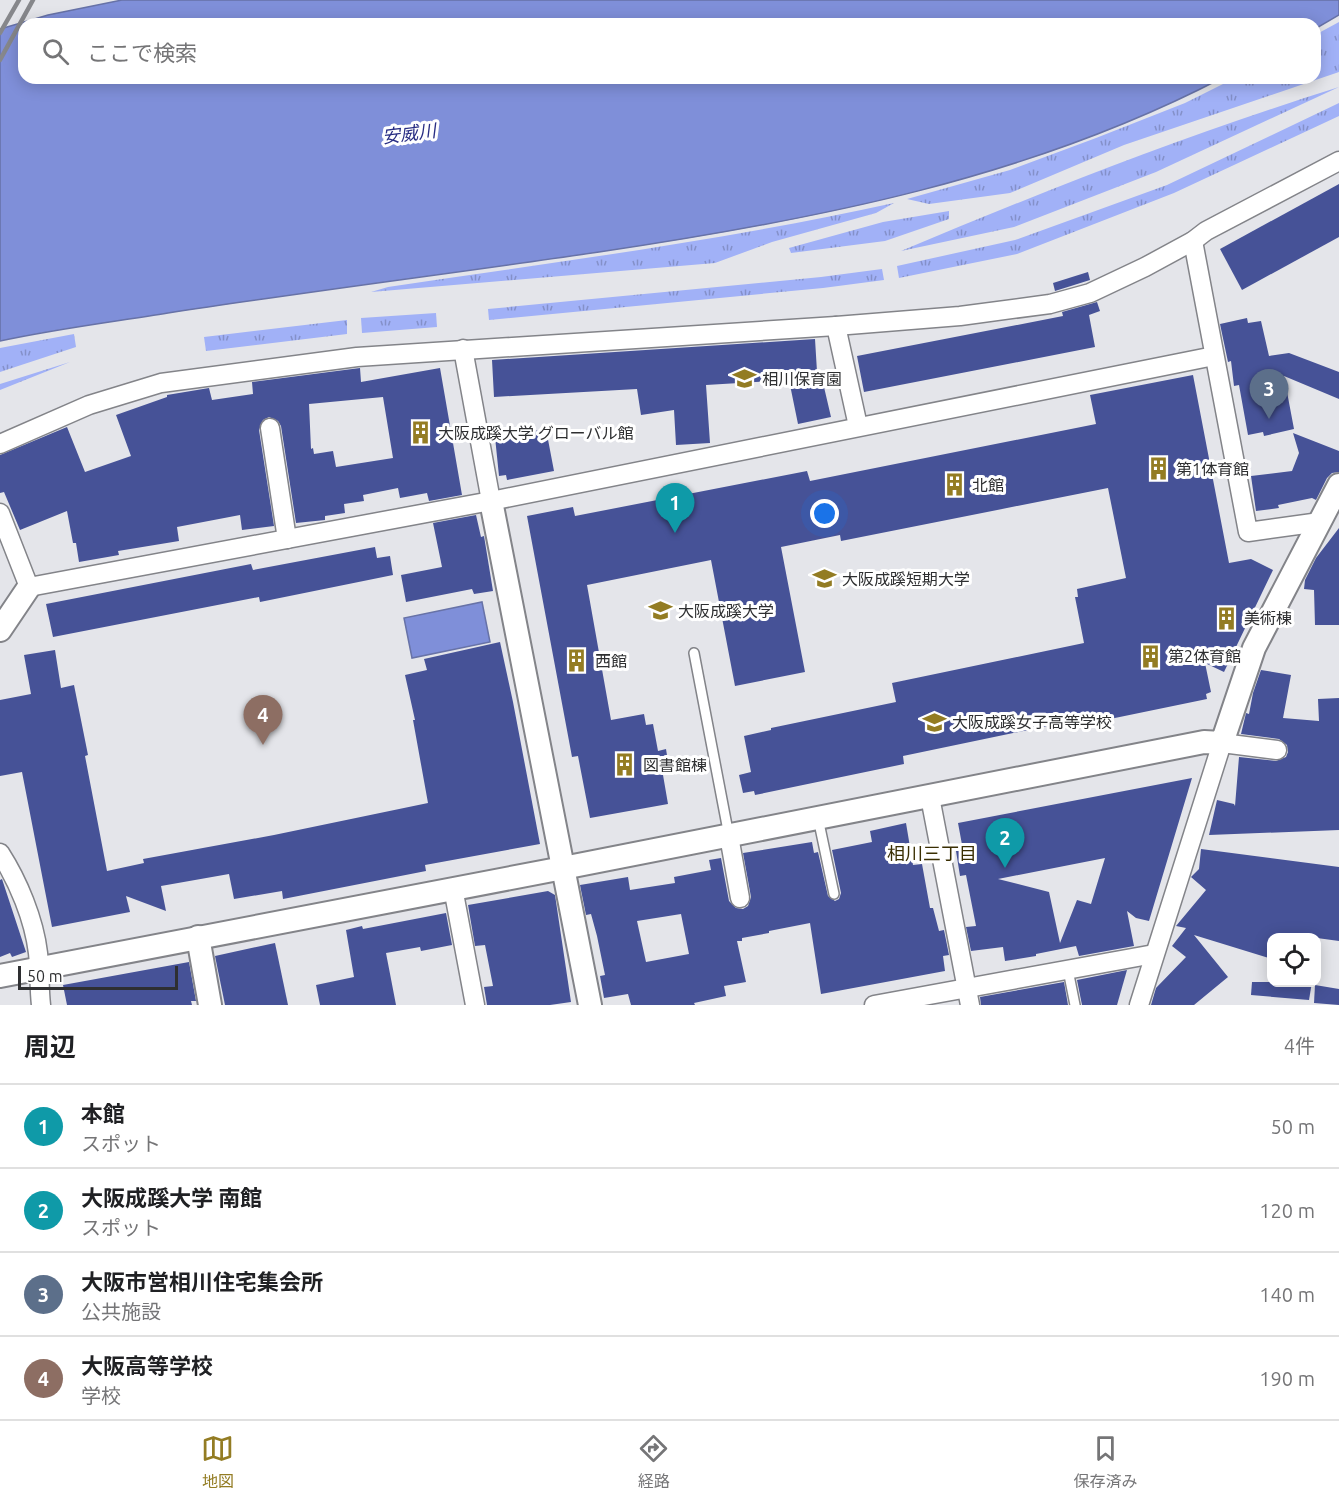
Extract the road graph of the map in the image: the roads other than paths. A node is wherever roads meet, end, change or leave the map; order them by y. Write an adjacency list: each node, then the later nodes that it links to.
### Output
1 (1339, 161): 2 (street)
2 (1194, 241): 3 (street); 5 (street)
3 (836, 326): 4 (street); 6 (street)
4 (463, 349): 8 (street); 10 (street)
5 (1214, 356): 6 (street); 12 (street)
6 (858, 426): 10 (street)
7 (270, 428): 13 (street)
8 (0, 444)
9 (1339, 485): 12 (street)
10 (491, 501): 13 (street); 23 (street)
11 (0, 513): 14 (street)
12 (1320, 522): 17 (street)
13 (287, 539): 14 (street)
14 (29, 587): 15 (street)
15 (0, 630)
16 (694, 653): 21 (lane)
17 (1222, 743): 18 (street); 19 (street); 28 (street)
18 (1277, 750)
19 (930, 797): 20 (street); 32 (street)
20 (818, 818): 21 (street); 25 (lane)
21 (729, 836): 23 (street); 26 (street)
22 (0, 853): 29 (street)
23 (563, 868): 24 (street); 36 (street)
24 (453, 888): 27 (street); 35 (street)
25 (834, 894)
26 (740, 898)
27 (198, 937): 29 (street); 34 (street)
28 (1154, 954): 30 (street); 39 (street)
29 (38, 968): 31 (street); 33 (street)
30 (1068, 970): 32 (street); 38 (lane)
31 (0, 976)
32 (968, 996): 37 (street)
33 (41, 1005)
34 (210, 1005)
35 (475, 1005)
36 (590, 1005)
37 (874, 1005)
38 (1075, 1005)
39 (1139, 1005)

